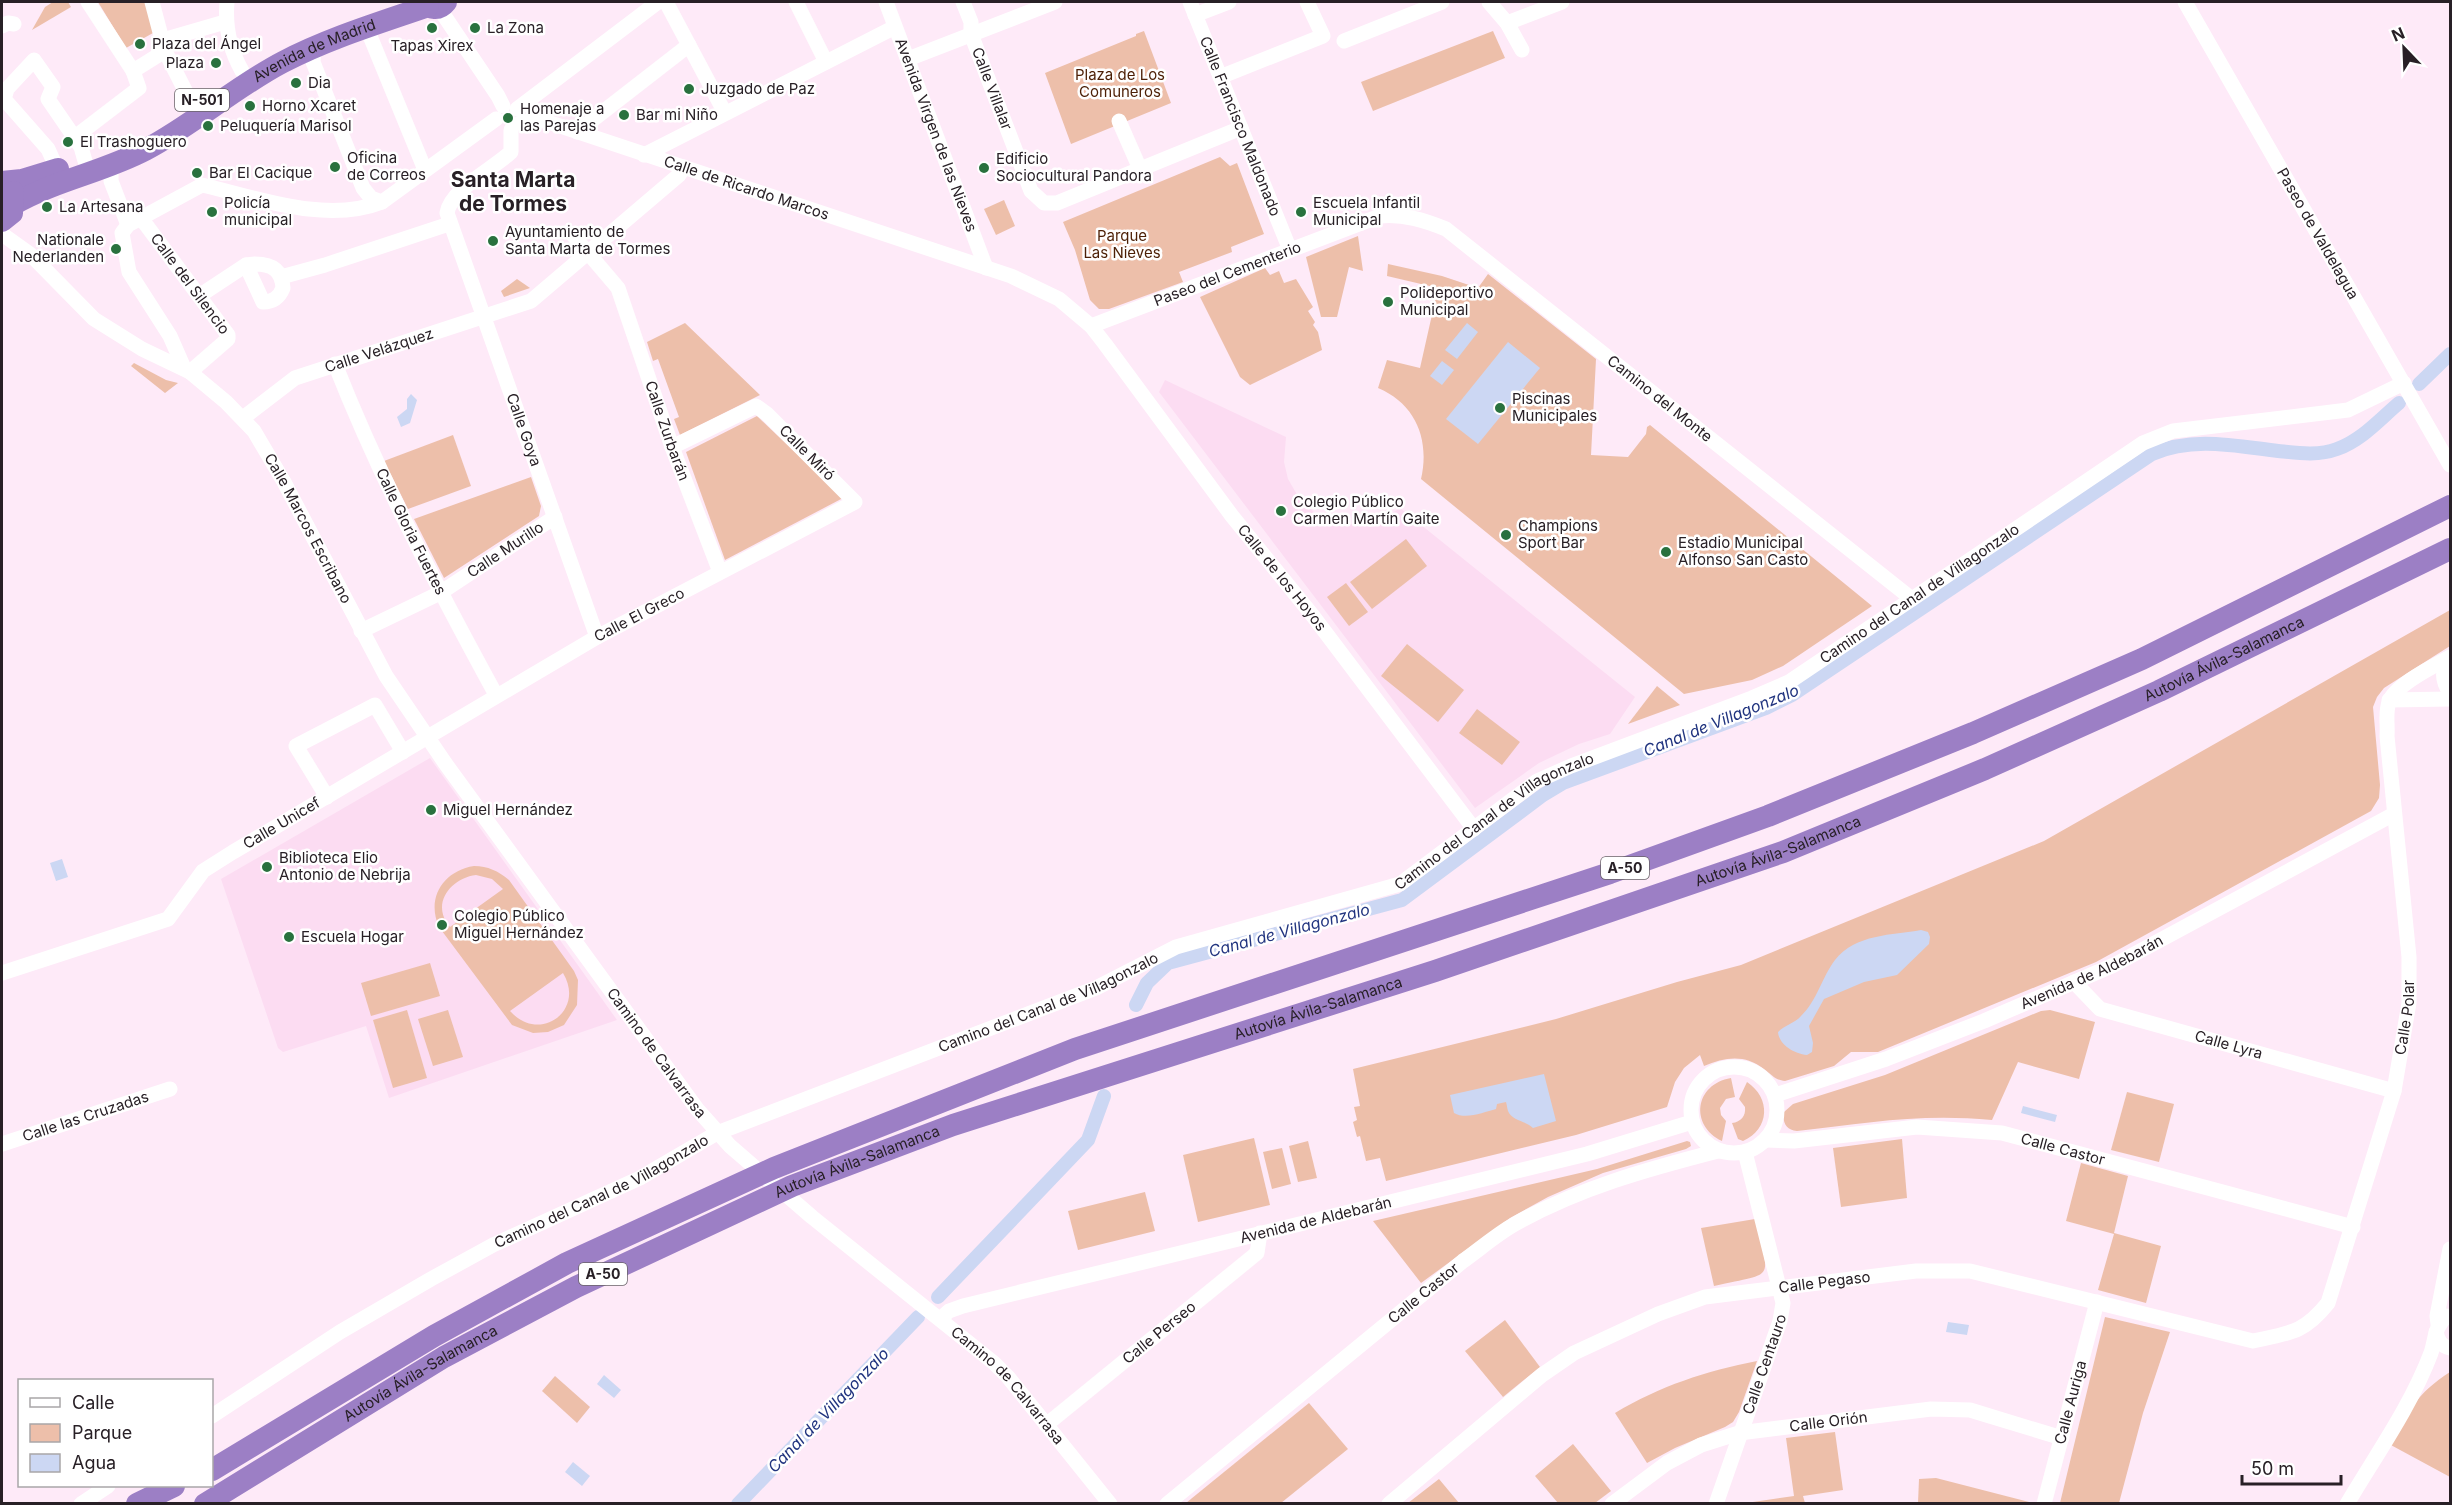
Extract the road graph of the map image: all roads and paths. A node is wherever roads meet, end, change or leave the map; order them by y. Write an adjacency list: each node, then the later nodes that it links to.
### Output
1 (88, 2): 31 (street)
2 (152, 2): 26 (street)
3 (227, 2): 19 (street)
4 (396, 2): 32 (highway, Avenida de Madrid / N-501)
5 (658, 2): 36 (street)
6 (666, 2): 25 (street)
7 (796, 2): 30 (street)
8 (886, 2): 21 (street, Avenida Virgen de las Nieves)
9 (963, 2): 23 (street, Calle Villalar)
10 (1056, 2): 23 (street)
11 (1229, 2): 18 (street)
12 (1307, 2): 33 (street)
13 (1442, 2): 24 (street)
14 (1489, 2): 20 (street)
15 (1563, 2): 20 (street)
16 (2185, 2): 68 (street, Paseo de Valdelagua)
17 (434, 4): 22 (highway, Avenida de Madrid / N-501); 36 (street)
18 (1192, 8): 33 (street, Calle Francisco Maldonado)
19 (225, 22): 26 (street); 32 (street)
20 (1507, 23): 28 (street)
21 (896, 27): 29 (street, Avenida Virgen de las Nieves); 30 (street)
22 (362, 28): 27 (highway, Avenida de Madrid / N-501); 47 (street)
23 (970, 34): 29 (street); 46 (street, Calle Villalar)
24 (1344, 41)
25 (689, 45): 35 (street); 39 (street)
26 (164, 46): 31 (street); 34 (street)
27 (314, 48): 43 (highway, Avenida de Madrid / N-501); 49 (street)
28 (1522, 50)
29 (908, 59): 58 (street, Avenida Virgen de las Nieves)
30 (826, 62): 35 (street)
31 (132, 71): 40 (street)
32 (242, 71): 34 (highway, Avenida de Madrid / N-501)
33 (1220, 77): 38 (street, Calle Francisco Maldonado)
34 (193, 106): 42 (highway, Avenida de Madrid / N-501)
35 (725, 113): 41 (street)
36 (512, 115): 39 (street, Calle de Ricardo Marcos); 47 (street); 52 (street)
37 (1119, 121): 46 (street)
38 (1241, 128): 46 (street); 55 (street, Calle Francisco Maldonado)
39 (577, 132): 41 (street, Calle de Ricardo Marcos)
40 (75, 137): 42 (street); 45 (street)
41 (644, 155): 44 (street, Calle de Ricardo Marcos)
42 (85, 161): 45 (highway, Avenida de Madrid / N-501)
43 (111, 164): 51 (highway, Avenida de Madrid / N-501); 53 (street)
44 (684, 167): 56 (street); 58 (street, Calle de Ricardo Marcos)
45 (57, 169): 48 (highway, Avenida de Madrid / N-501)
46 (1140, 169)
47 (425, 170): 49 (street)
48 (2, 182): 51 (highway)
49 (382, 202): 53 (street)
50 (1398, 214): 55 (street, Paseo del Cementerio); 78 (street, Camino del Monte)
51 (7, 218): 57 (street, Calle Marcos Escribano); 57 (street, Calle Marcos Escribano)
52 (449, 224): 60 (street); 62 (street, Calle Goya)
53 (130, 225): 61 (street, Calle del Silencio); 64 (street)
54 (572, 234): 56 (street)
55 (1290, 250): 63 (street, Paseo del Cementerio)
56 (588, 252): 62 (street, Calle Velázquez); 70 (street, Calle Zurbarán)
57 (30, 254): 65 (street, Calle Marcos Escribano)
58 (981, 262): 63 (street, Calle de Ricardo Marcos)
59 (246, 264): 60 (street); 60 (street); 61 (street)
60 (281, 277)
61 (199, 296): 67 (street, Calle del Silencio)
62 (482, 316): 66 (street, Calle Velázquez); 74 (street, Calle Goya)
63 (1091, 326): 90 (street, Calle de los Hoyos)
64 (170, 336): 65 (street); 67 (street)
65 (150, 353): 67 (street, Calle Marcos Escribano)
66 (335, 364): 69 (street, Calle Velázquez); 77 (street, Calle Gloria Fuertes)
67 (187, 370): 69 (street, Calle Marcos Escribano)
68 (2404, 383): 71 (street, Paseo de Valdelagua); 78 (street, Camino del Canal de Villagonzalo)
69 (243, 418): 79 (street, Calle Marcos Escribano)
70 (672, 447): 72 (street, Calle Miró); 76 (street, Calle Zurbarán)
71 (2451, 465)
72 (855, 502): 76 (street, Calle El Greco)
73 (2451, 506): 117 (highway, Autovía Ávila-Salamanca / A-50)
74 (555, 517): 77 (street, Calle Murillo); 80 (street, Calle Goya)
75 (2451, 549): 124 (highway, Autovía Ávila-Salamanca / A-50)
76 (720, 572): 80 (street, Calle El Greco)
77 (440, 593): 79 (street, Calle Murillo); 83 (street, Calle Gloria Fuertes)
78 (1912, 599): 90 (street, Camino del Canal de Villagonzalo)
79 (361, 631): 86 (street, Calle Marcos Escribano)
80 (597, 637): 83 (street, Calle El Greco)
81 (2451, 658): 82 (street); 85 (street)
82 (2451, 693)
83 (496, 695): 86 (street, Calle El Greco)
84 (2451, 699): 85 (street)
85 (2389, 700): 89 (street, Calle Polar)
86 (427, 737): 87 (street, Calle Unicef); 97 (street, Camino de Calvarrasa)
87 (403, 752): 88 (street, Calle Unicef); 88 (street)
88 (327, 797): 91 (street, Calle Unicef)
89 (2394, 814): 92 (street, Avenida de Aldebarán); 94 (street, Calle Polar)
90 (1474, 829): 97 (street, Camino del Canal de Villagonzalo)
91 (2, 973)
92 (2074, 982): 94 (street, Calle Lyra); 95 (street, Avenida de Aldebarán)
93 (170, 1089): 99 (street, Calle las Cruzadas)
94 (2394, 1091): 102 (street, Calle Polar)
95 (1775, 1095): 96 (street); 98 (street)
96 (1692, 1122): 100 (street); 103 (street, Avenida de Aldebarán)
97 (717, 1133): 109 (street, Camino de Calvarrasa); 113 (street, Camino del Canal de Villagonzalo)
98 (1766, 1140): 101 (street); 102 (street, Calle Castor)
99 (2, 1144)
100 (1718, 1151): 101 (street); 126 (street, Calle Castor)
101 (1745, 1152): 106 (street, Calle Centauro)
102 (2353, 1227): 110 (street, Calle Polar)
103 (1260, 1233): 109 (street, Avenida de Aldebarán); 114 (street, Calle Perseo)
104 (2451, 1249): 105 (street)
105 (2445, 1279): 107 (street); 111 (street)
106 (1779, 1287): 108 (street, Calle Pegaso); 115 (street, Calle Centauro); 127 (street, Calle Pegaso)
107 (2451, 1296)
108 (2097, 1302): 110 (street, Calle Pegaso); 116 (street, Calle Auriga)
109 (940, 1319): 114 (street, Camino de Calvarrasa)
110 (2313, 1321)
111 (2441, 1324): 112 (street); 131 (street)
112 (2451, 1348)
113 (213, 1415)
114 (1046, 1425): 125 (street, Camino de Calvarrasa)
115 (1739, 1433): 116 (street, Calle Orión); 128 (street, Calle Orión); 129 (street, Calle Centauro)
116 (2062, 1438): 130 (street, Calle Auriga)
117 (213, 1469)
118 (105, 1487): 121 (street)
119 (170, 1487): 122 (highway)
120 (184, 1487): 123 (highway)
121 (81, 1503)
122 (137, 1503)
123 (159, 1503)
124 (205, 1503)
125 (1110, 1503)
126 (1167, 1503)
127 (1389, 1503)
128 (1612, 1503)
129 (1716, 1503)
130 (2044, 1503)
131 (2348, 1503)

